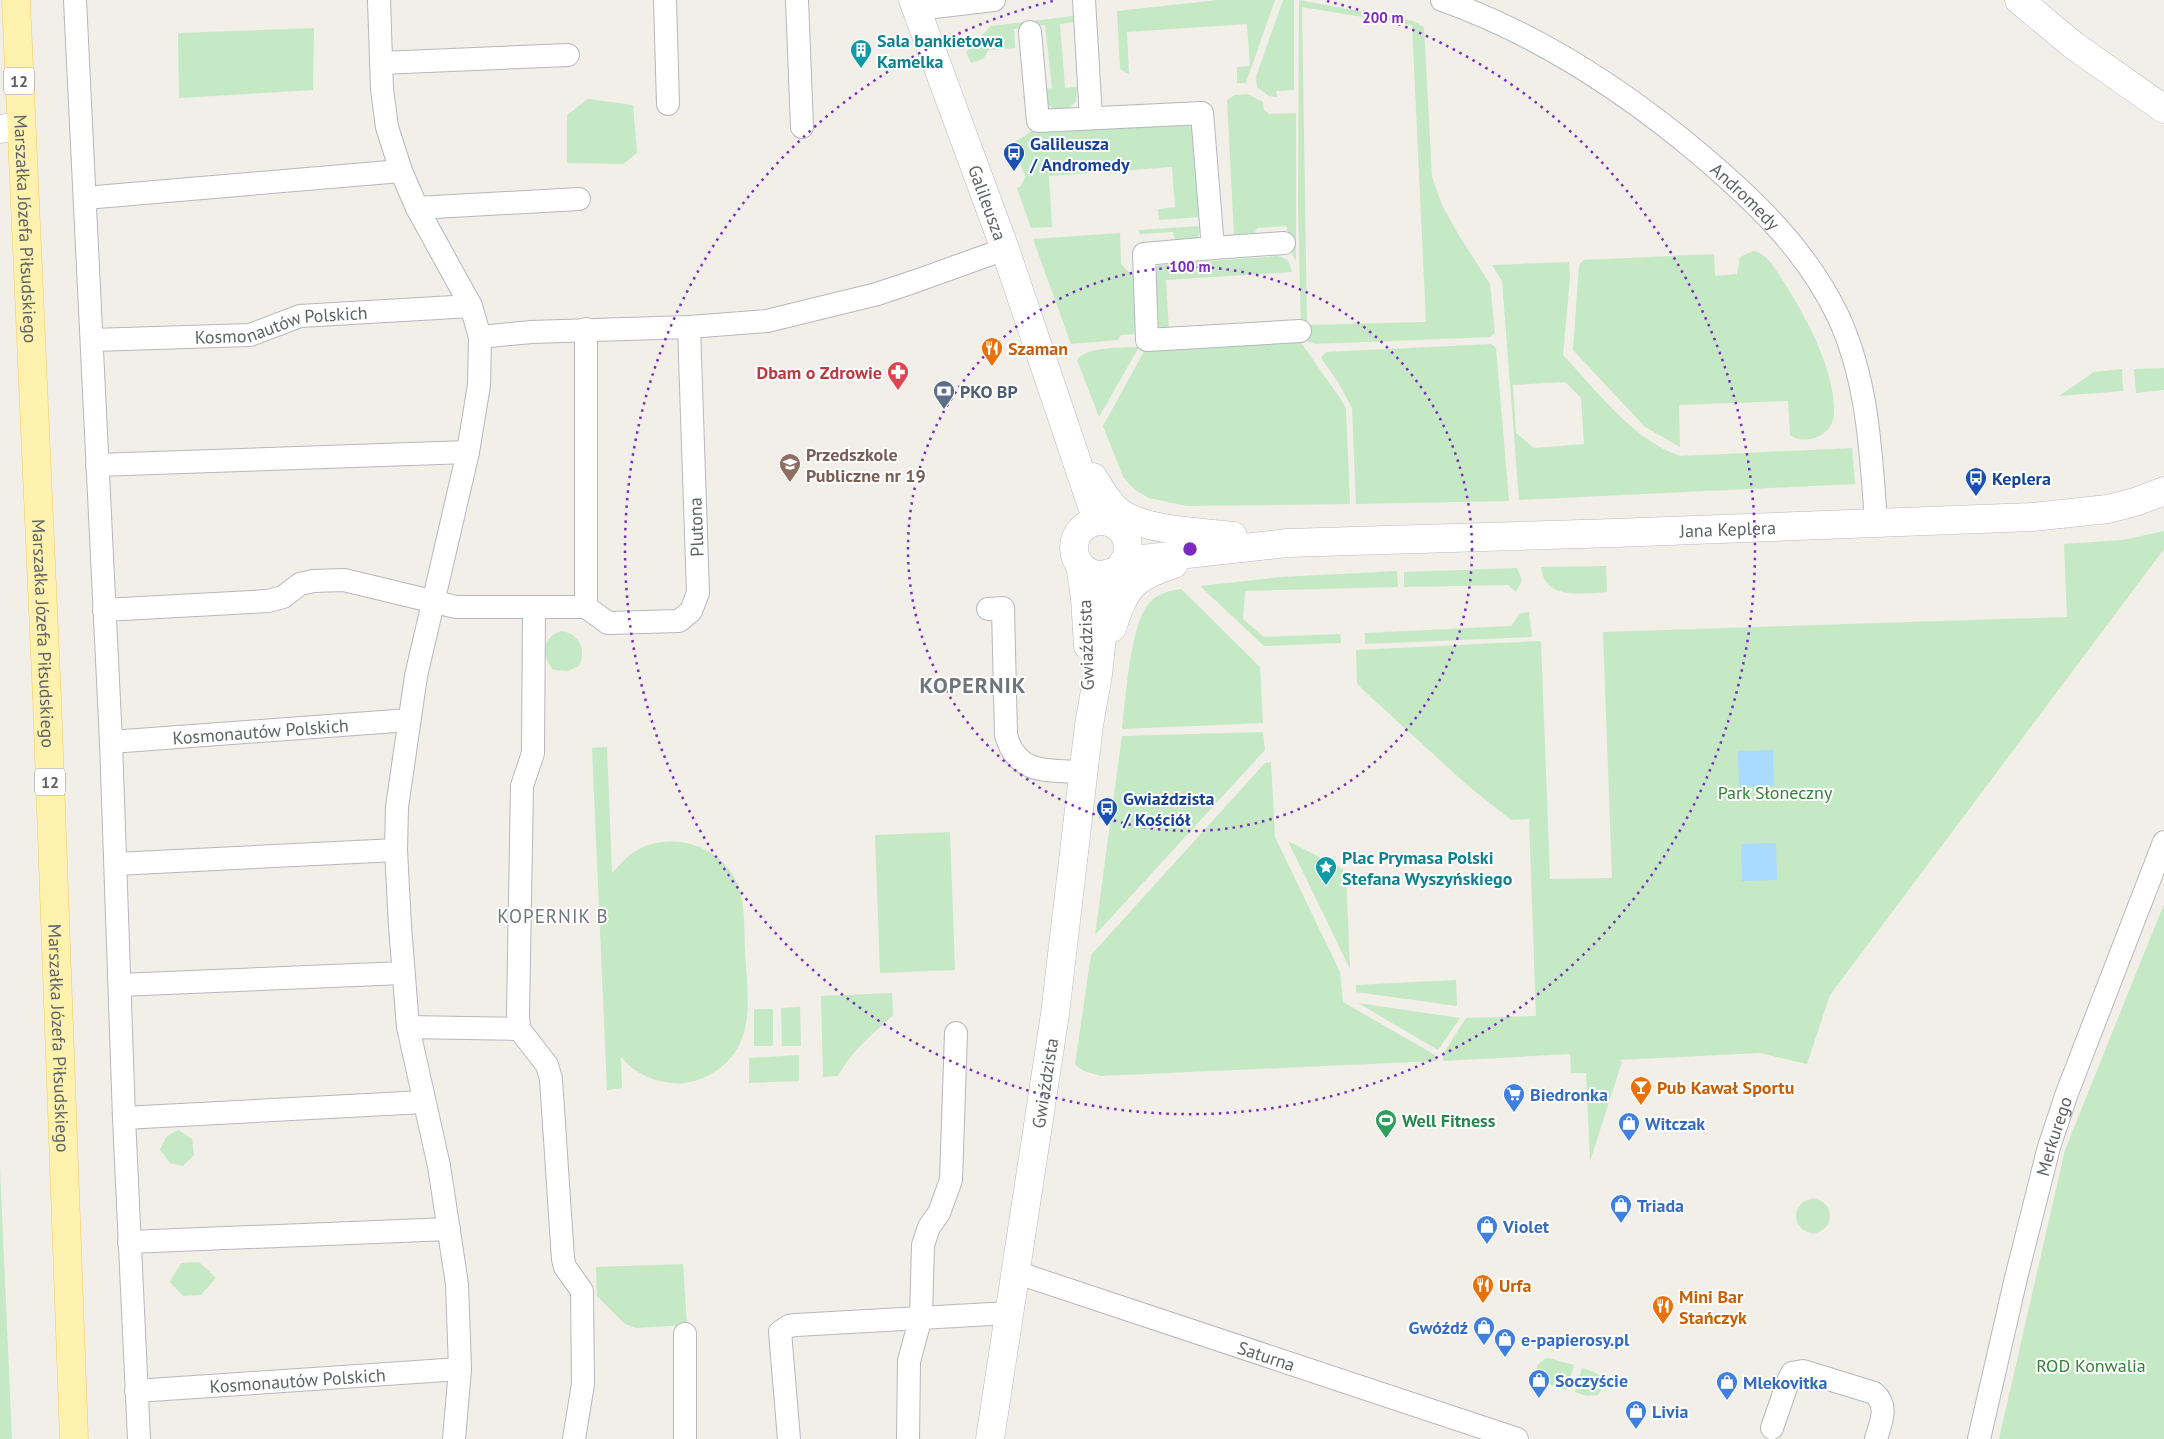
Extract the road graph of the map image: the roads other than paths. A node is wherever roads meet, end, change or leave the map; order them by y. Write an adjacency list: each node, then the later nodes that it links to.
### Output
1 (9, 0): 13 (main road, Marszałka Józefa Piłsudskiego / 12)
2 (16, 0): 13 (main road, Marszałka Józefa Piłsudskiego / 12)
3 (76, 0): 22 (street)
4 (379, 0): 15 (street)
5 (665, 0): 16 (street)
6 (797, 0): 19 (street)
7 (994, 0): 11 (street)
8 (1084, 0): 18 (street)
9 (1442, 0): 39 (street, Andromedy)
10 (2019, 0): 17 (street)
11 (915, 4): 26 (street, Galileusza)
12 (1030, 32): 18 (street)
13 (17, 36): 20 (main road, Marszałka Józefa Piłsudskiego / 12)
14 (568, 55): 15 (street)
15 (381, 63): 21 (street)
16 (668, 104)
17 (2162, 109)
18 (1091, 118): 27 (street)
19 (802, 127)
20 (10, 128): 73 (main road, Marszałka Józefa Piłsudskiego / 12)
21 (401, 171): 22 (street); 24 (street)
22 (85, 198): 33 (street)
23 (579, 199): 24 (street)
24 (418, 208): 28 (street)
25 (1284, 243): 27 (street)
26 (1005, 248): 29 (street); 34 (street, Galileusza)
27 (1213, 248): 31 (street)
28 (471, 306): 32 (street); 33 (street, Kosmonautów Polskich)
29 (689, 327): 30 (street); 45 (street, Plutona)
30 (586, 329): 32 (street); 45 (street)
31 (1300, 331)
32 (480, 337): 36 (street)
33 (92, 340): 37 (street)
34 (1058, 406): 35 (street, Galileusza); 40 (street, Galileusza)
35 (1072, 442): 40 (street, Galileusza); 41 (street, Jana Keplera)
36 (468, 452): 37 (street); 44 (street)
37 (97, 465): 48 (street)
38 (2164, 491): 39 (street, Jana Keplera)
39 (1876, 522): 41 (street, Jana Keplera)
40 (1089, 526): 42 (street); 43 (street)
41 (1242, 541): 42 (street, Jana Keplera); 49 (street, Jana Keplera)
42 (1120, 557): 43 (street); 49 (street, Gwiaździsta)
43 (1080, 565): 51 (street, Gwiaździsta)
44 (434, 603): 46 (street); 48 (street); 50 (street)
45 (586, 607): 46 (street)
46 (534, 608): 60 (street)
47 (988, 609): 53 (street)
48 (104, 610): 52 (street)
49 (1098, 674): 51 (street, Gwiaździsta)
50 (409, 720): 52 (street, Kosmonautów Polskich); 55 (street)
51 (1089, 725): 53 (street, Gwiaździsta)
52 (111, 742): 56 (street)
53 (1084, 772): 66 (street, Gwiaździsta)
54 (2164, 842): 83 (street, Merkurego)
55 (396, 850): 56 (street); 57 (street)
56 (116, 864): 58 (street)
57 (403, 973): 58 (street); 59 (street)
58 (120, 985): 63 (street)
59 (408, 1027): 60 (street); 62 (street)
60 (519, 1029): 76 (street)
61 (956, 1033): 68 (street)
62 (424, 1102): 63 (street); 64 (street)
63 (124, 1118): 65 (street)
64 (449, 1229): 65 (street); 70 (street)
65 (129, 1242): 71 (street)
66 (1016, 1272): 67 (street, Gwiaździsta); 81 (street, Saturna)
67 (1009, 1313): 68 (street); 80 (street, Gwiaździsta)
68 (921, 1317): 78 (street); 79 (street)
69 (685, 1334): 77 (street)
70 (460, 1369): 71 (street, Kosmonautów Polskich); 75 (street)
71 (136, 1391): 74 (street)
72 (1772, 1428): 82 (street)
73 (74, 1439)
74 (139, 1439)
75 (454, 1439)
76 (574, 1439)
77 (684, 1439)
78 (789, 1439)
79 (908, 1439)
80 (990, 1439)
81 (1517, 1439)
82 (1876, 1439)
83 (1979, 1439)

